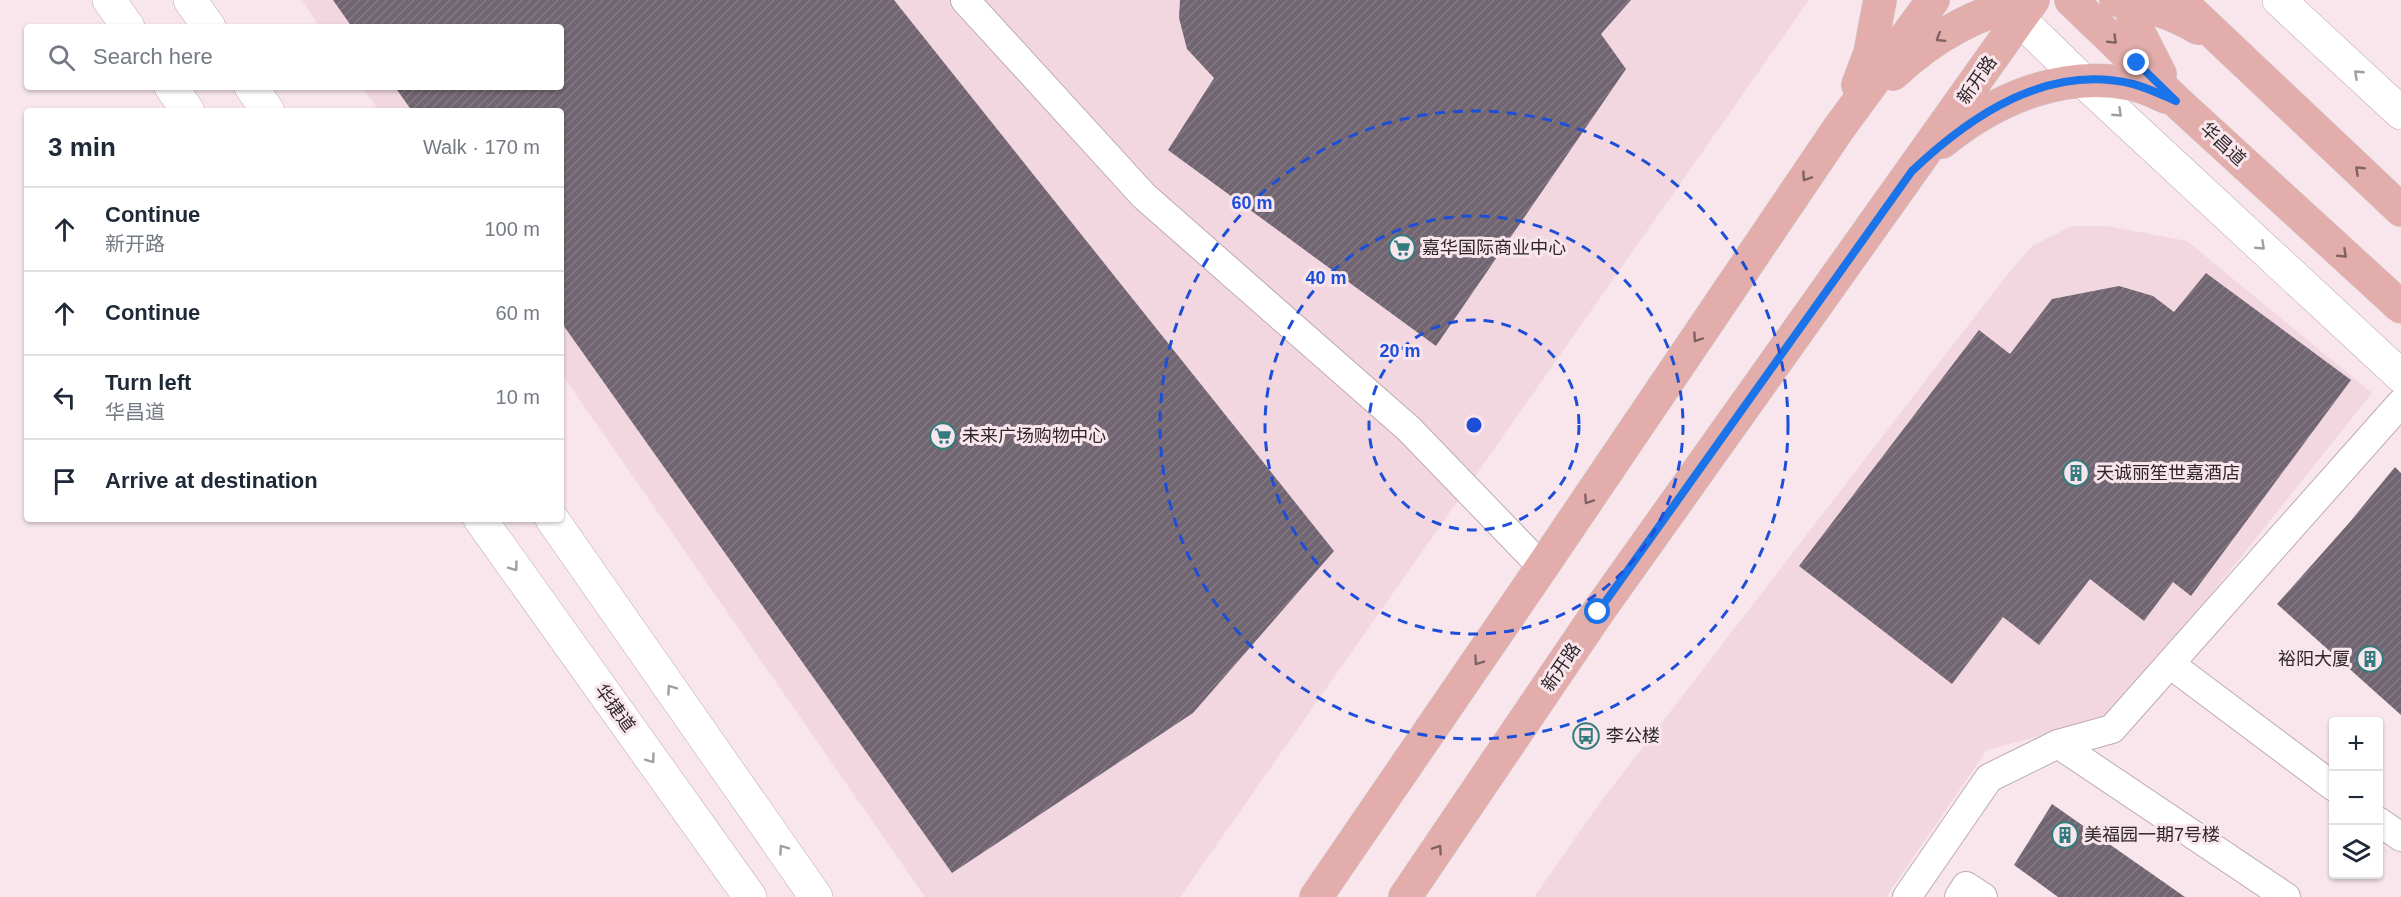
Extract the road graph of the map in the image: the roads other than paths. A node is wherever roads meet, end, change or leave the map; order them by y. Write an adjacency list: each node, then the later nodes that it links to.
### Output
1 (109, 0): 12 (street)
2 (190, 0): 13 (street)
3 (965, 0): 30 (street)
4 (1880, 0): 22 (main road)
5 (1933, 0): 22 (main road)
6 (2071, 0): 18 (main road, 华昌道, one-way to 18)
7 (2124, 0): 14 (main road); 18 (main road)
8 (2179, 0): 14 (main road)
9 (2200, 0): 14 (main road)
10 (2279, 0): 21 (street, one-way to 10)
11 (2009, 5): 15 (street); 22 (main road, one-way to 22); 23 (main road, 新开路)
12 (126, 24)
13 (207, 24)
14 (2226, 44): 24 (main road, one-way to 14)
15 (2082, 80): 18 (main road); 23 (main road); 26 (street, one-way to 26)
16 (173, 90): 19 (street)
17 (253, 90): 20 (street)
18 (2176, 101): 25 (main road, 华昌道, one-way to 25, bridge)
19 (186, 108)
20 (266, 108)
21 (2401, 113)
22 (1839, 128): 30 (main road, one-way to 30)
23 (1912, 171): 39 (main road, 新开路, one-way to 23)
24 (2401, 210)
25 (2401, 307)
26 (2401, 376)
27 (2401, 403): 31 (street)
28 (482, 522): 36 (street, 华捷道, one-way to 36)
29 (554, 522): 37 (street, one-way to 29)
30 (1542, 567): 38 (main road, one-way to 38)
31 (2170, 664): 32 (street); 33 (street)
32 (2058, 744): 40 (street); 43 (street)
33 (2329, 783)
34 (2383, 824): 35 (street)
35 (2401, 837)
36 (750, 897)
37 (816, 897)
38 (1316, 897)
39 (1405, 897)
40 (1907, 897)
41 (1959, 897): 42 (street)
42 (1983, 897)
43 (2286, 897)

